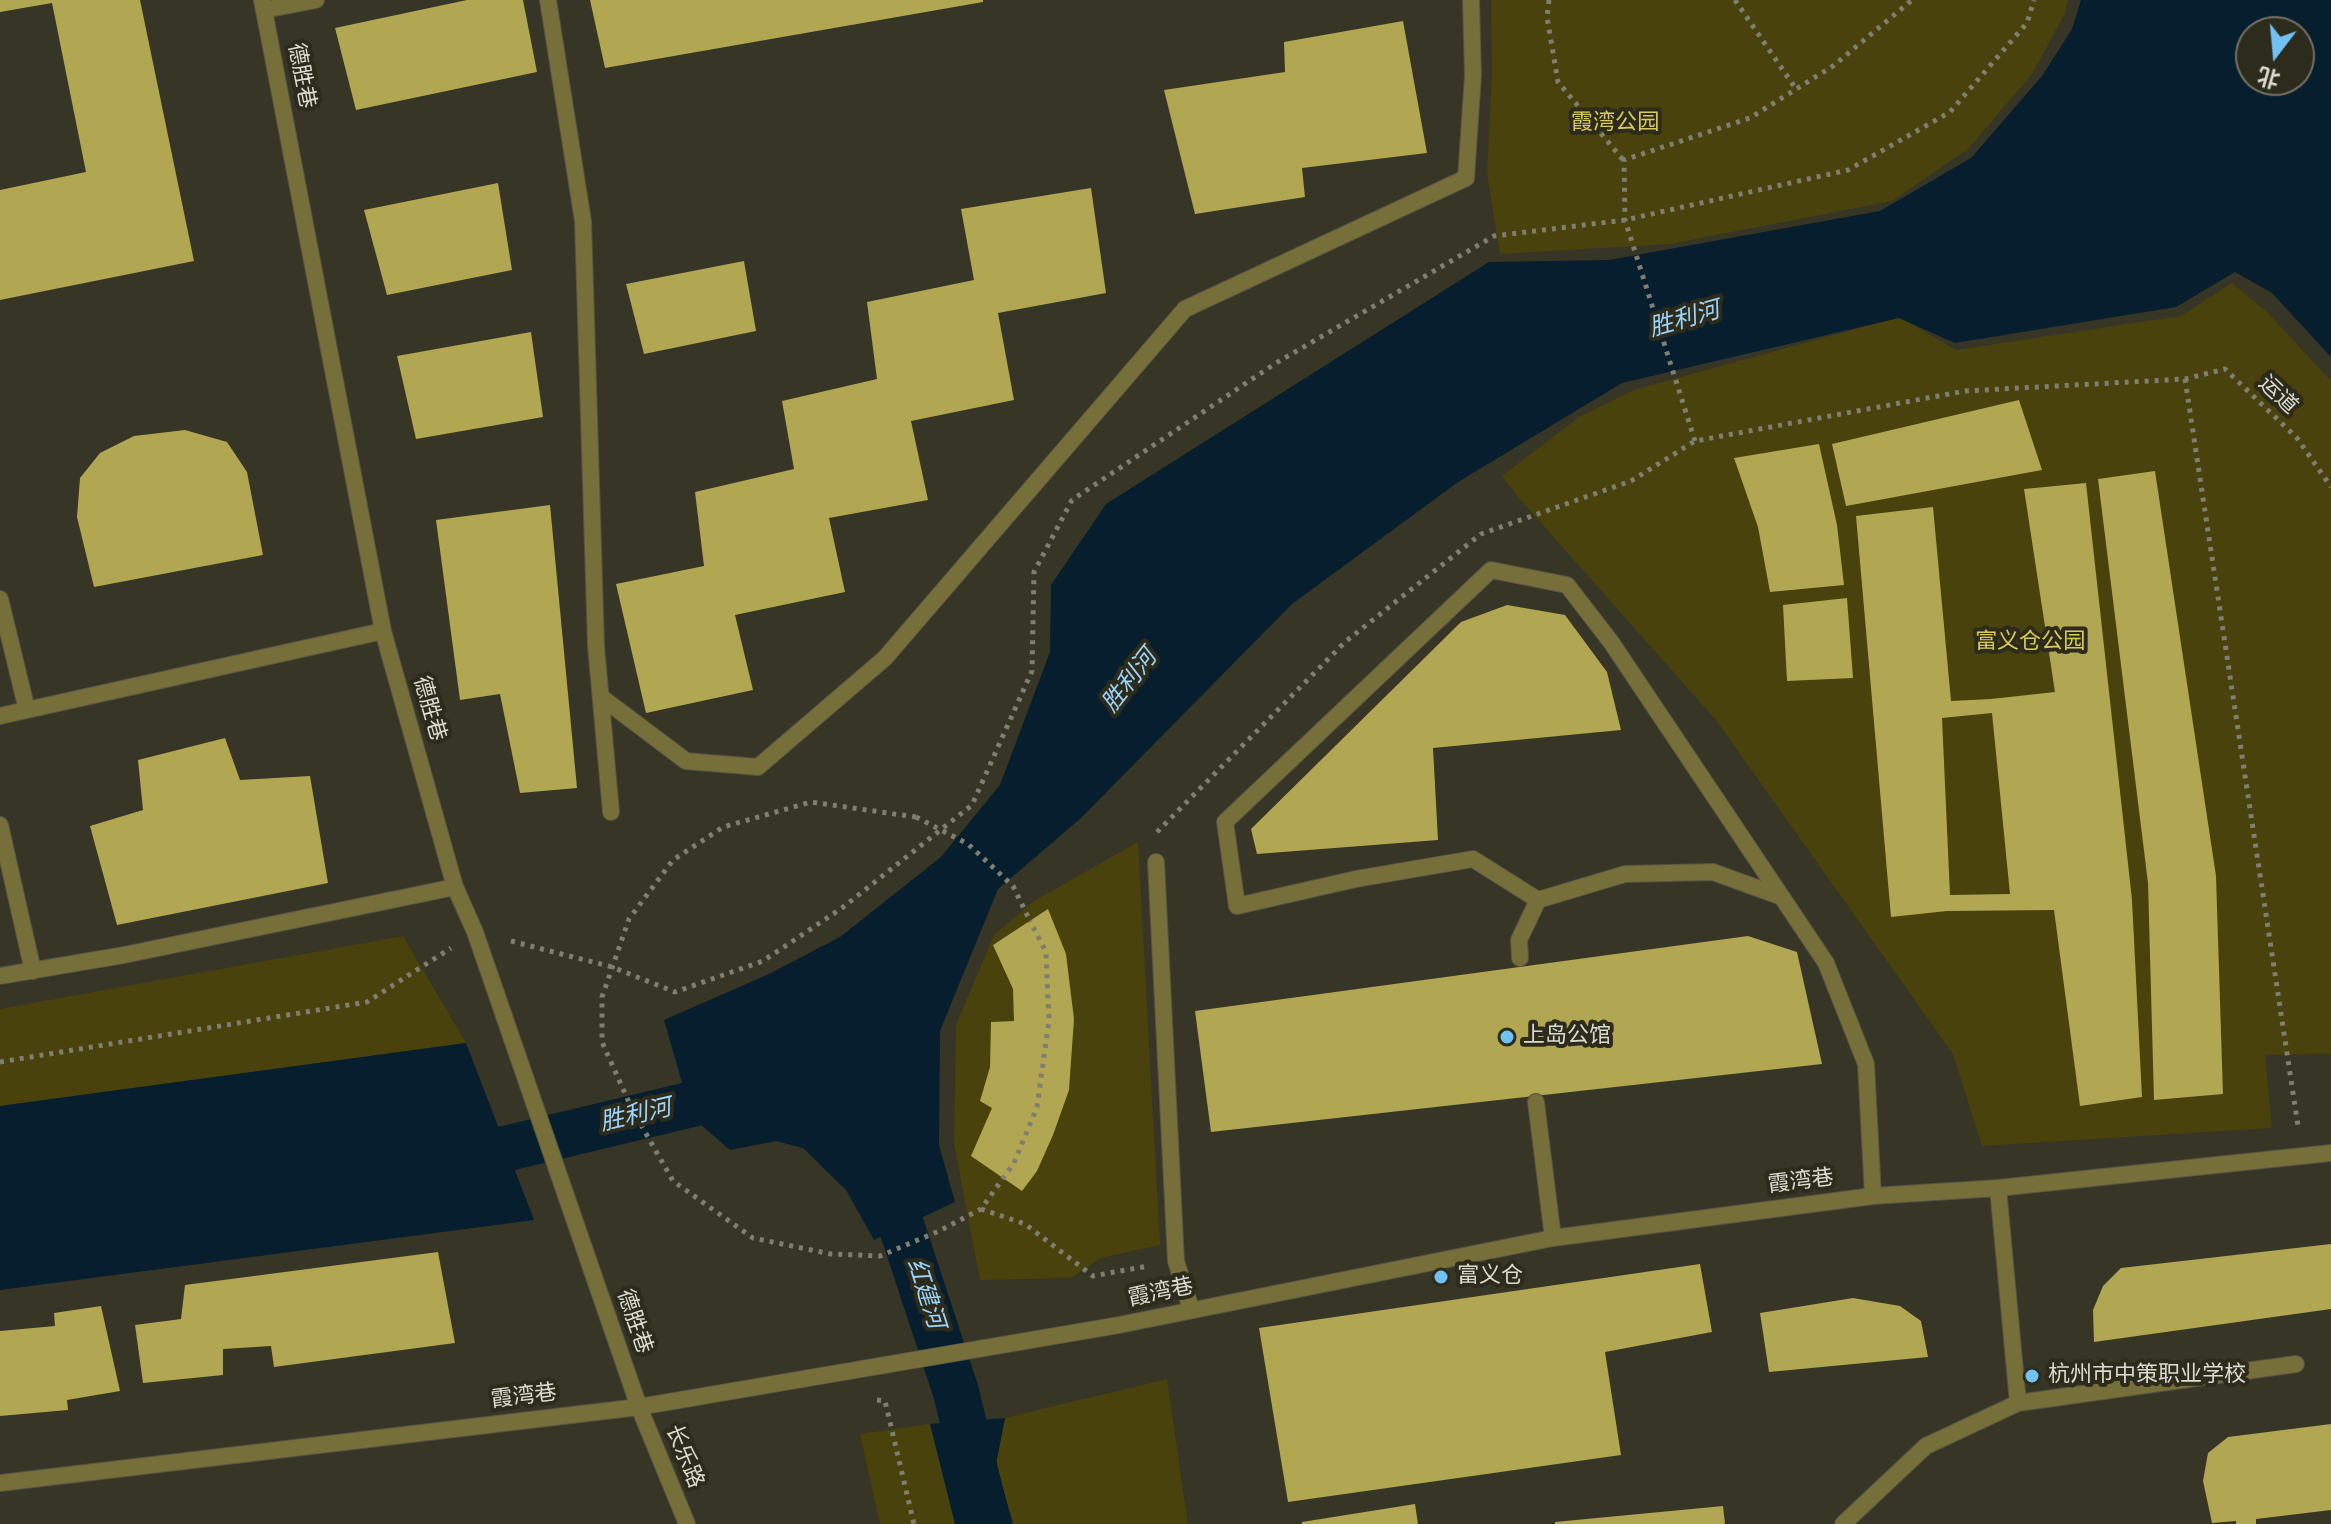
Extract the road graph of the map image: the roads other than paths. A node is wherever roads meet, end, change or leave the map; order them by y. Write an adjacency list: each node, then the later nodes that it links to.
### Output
1 (316, 0): 4 (street)
2 (548, 0): 7 (street)
3 (1471, 0): 7 (street)
4 (263, 5): 6 (street, 德胜巷)
5 (0, 599): 8 (street)
6 (383, 631): 8 (street); 13 (street, 德胜巷)
7 (601, 697): 10 (street)
8 (27, 710): 9 (street)
9 (0, 716)
10 (611, 812)
11 (0, 825): 17 (street)
12 (1156, 862): 24 (street)
13 (455, 887): 17 (street); 27 (street, 德胜巷)
14 (1782, 897): 15 (street); 15 (street); 22 (street)
15 (1538, 900): 16 (street)
16 (1520, 958)
17 (33, 971): 18 (street)
18 (0, 976)
19 (1536, 1102): 23 (street)
20 (2331, 1153): 21 (street, 霞湾巷)
21 (1998, 1188): 22 (street, 霞湾巷); 26 (street)
22 (1873, 1196): 23 (street, 霞湾巷)
23 (1553, 1238): 24 (street, 霞湾巷)
24 (1191, 1309): 27 (street, 霞湾巷)
25 (2296, 1364): 26 (street)
26 (2018, 1403): 30 (street)
27 (639, 1407): 28 (street, 霞湾巷); 29 (street, 长乐路)
28 (0, 1483)
29 (687, 1524)
30 (1843, 1524)

